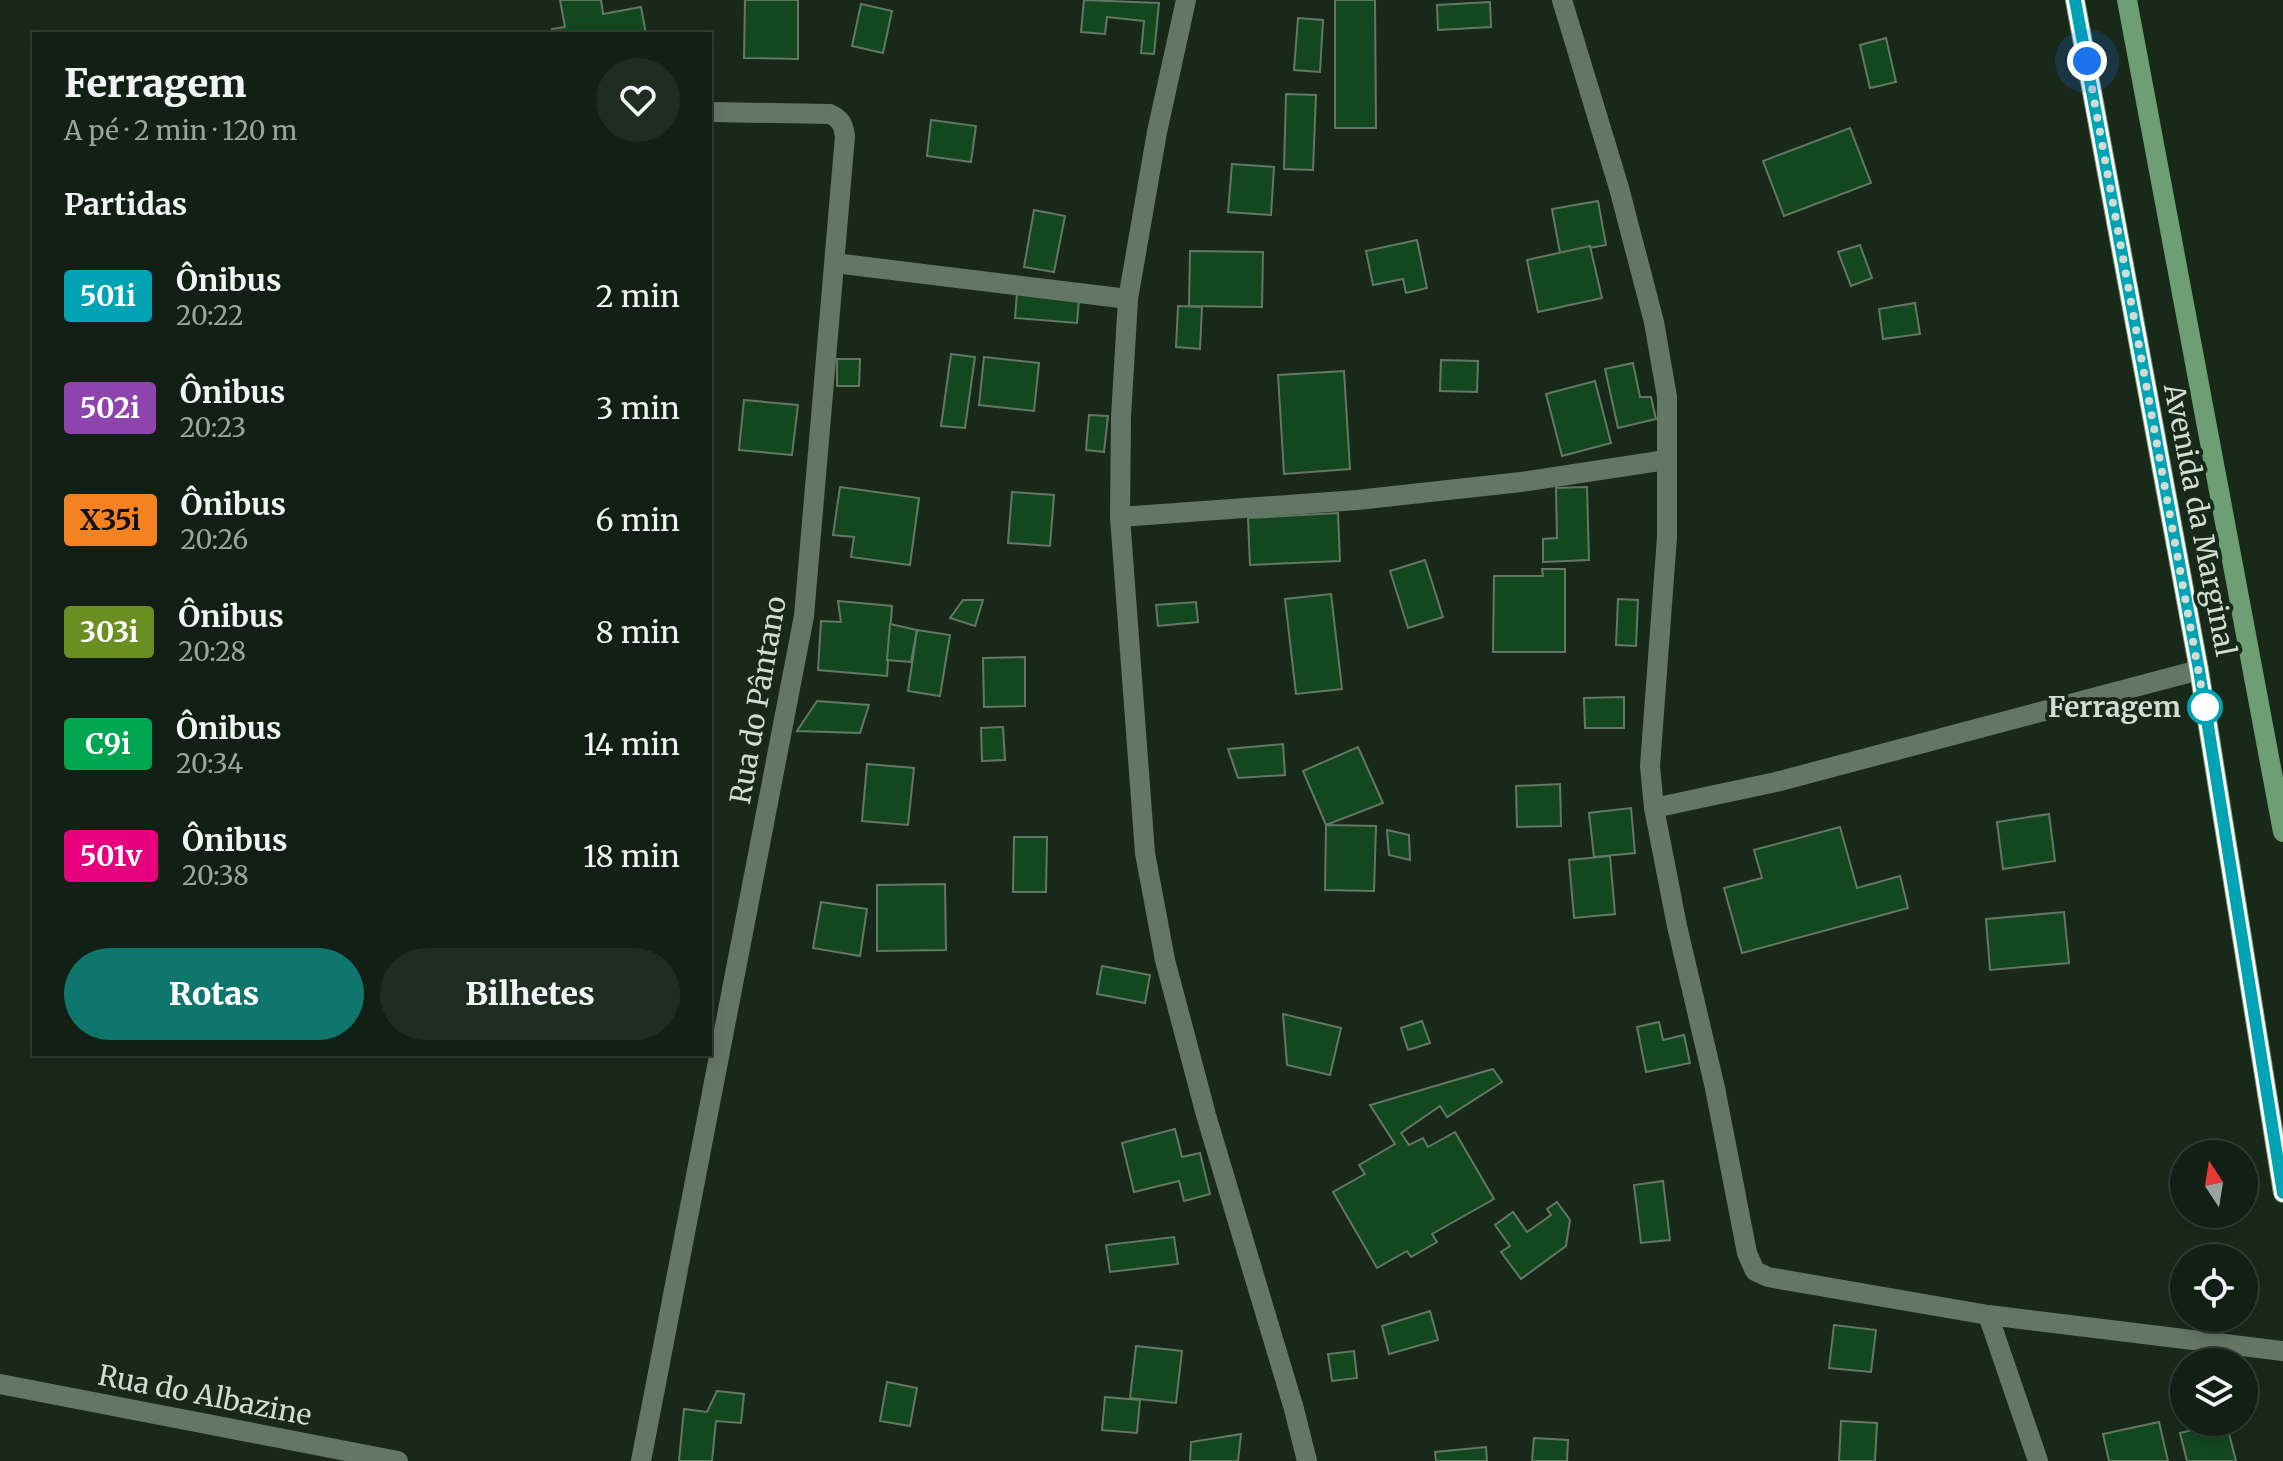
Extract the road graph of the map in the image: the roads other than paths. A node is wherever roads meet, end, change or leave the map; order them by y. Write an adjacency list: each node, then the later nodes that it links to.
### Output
1 (1186, 0): 7 (street)
2 (1562, 0): 8 (street)
3 (2075, 0): 10 (main road, Avenida da Marginal)
4 (2127, 0): 12 (main road, Avenida da Marginal)
5 (712, 112): 6 (street, Rua do Pântano)
6 (835, 263): 7 (street); 18 (street, Rua do Pântano)
7 (1128, 299): 9 (street)
8 (1666, 460): 9 (street); 11 (street)
9 (1120, 517): 19 (street)
10 (2199, 670): 11 (street); 13 (main road, Avenida da Marginal)
11 (1654, 808): 14 (street)
12 (2283, 832)
13 (2283, 1193)
14 (1988, 1315): 15 (street); 20 (street)
15 (2283, 1351)
16 (0, 1384): 17 (street, Rua do Albazine)
17 (398, 1461)
18 (641, 1461)
19 (1307, 1461)
20 (2038, 1461)

